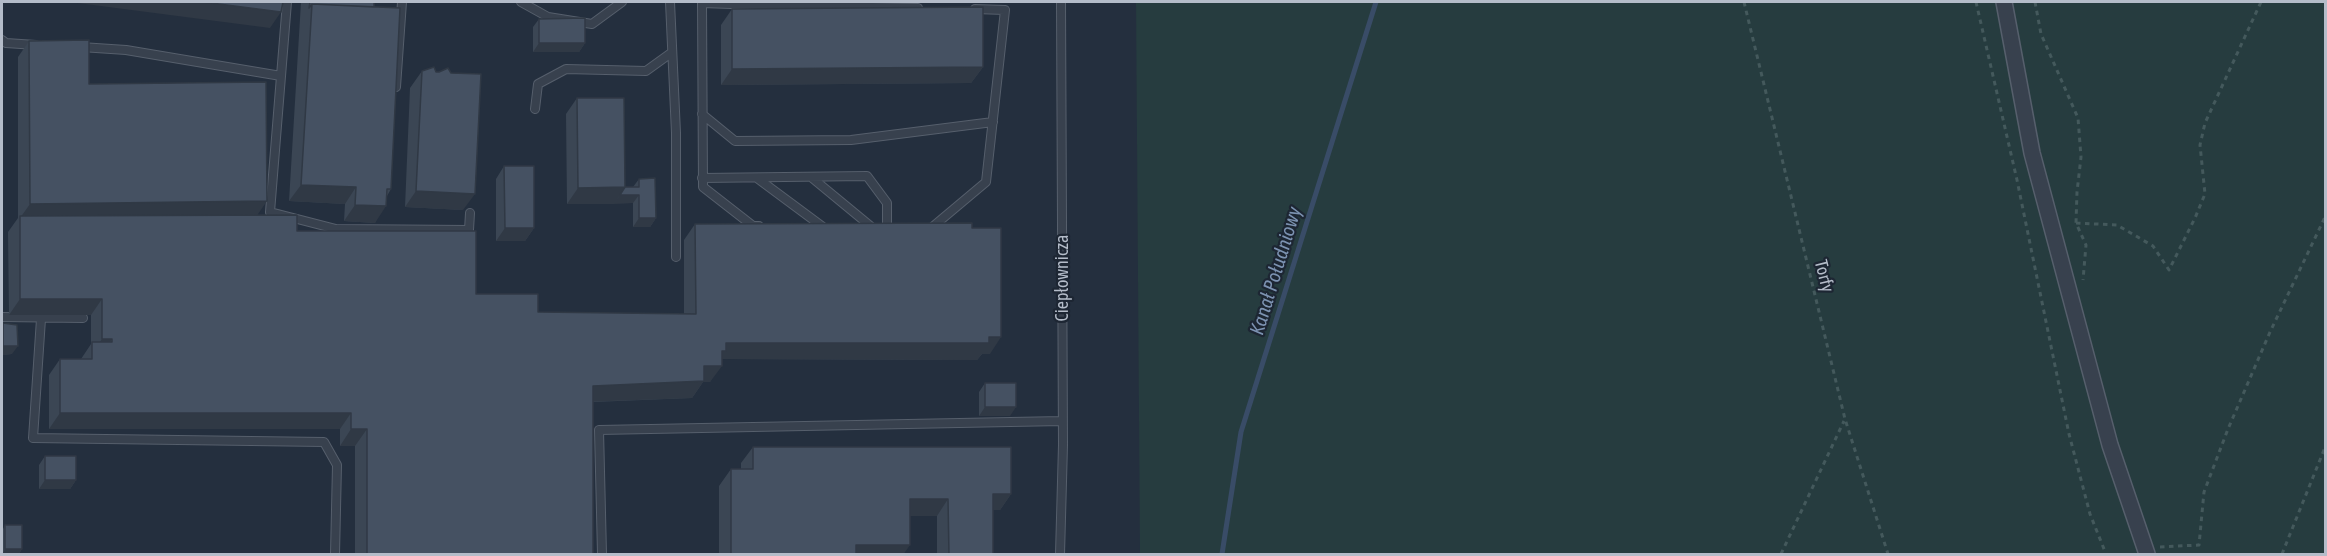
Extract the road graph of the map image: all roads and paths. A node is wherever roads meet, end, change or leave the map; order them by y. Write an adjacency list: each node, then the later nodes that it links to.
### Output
1 (287, 2): 20 (lane)
2 (402, 2): 21 (lane)
3 (521, 2): 4 (lane)
4 (622, 2)
5 (670, 2): 19 (lane)
6 (702, 2): 13 (lane); 23 (lane)
7 (1061, 2): 46 (lane, Ciepłownicza)
8 (1744, 2): 45 (path, Torfy)
9 (1976, 2): 54 (path)
10 (2004, 2): 41 (street)
11 (2035, 2): 30 (path)
12 (2261, 2): 30 (path)
13 (731, 3): 14 (lane)
14 (921, 8)
15 (969, 9): 24 (lane)
16 (2, 40): 17 (lane)
17 (50, 45)
18 (71, 47): 20 (lane)
19 (671, 53): 22 (lane); 40 (lane)
20 (281, 76): 28 (lane)
21 (396, 87)
22 (536, 109)
23 (702, 114): 24 (lane); 26 (lane)
24 (993, 122): 39 (lane)
25 (812, 177): 27 (lane); 36 (lane); 37 (lane)
26 (702, 178): 27 (lane); 31 (lane)
27 (757, 178): 33 (lane)
28 (470, 213)
29 (2325, 215): 48 (path)
30 (2076, 223): 41 (path)
31 (765, 226)
32 (811, 227): 33 (lane)
33 (823, 228): 34 (lane)
34 (833, 228)
35 (854, 228): 36 (lane)
36 (874, 229): 37 (lane)
37 (886, 229): 38 (lane)
38 (897, 230)
39 (918, 230)
40 (676, 257)
41 (2072, 303): 48 (street)
42 (2, 317): 44 (lane)
43 (84, 318): 44 (lane)
44 (41, 319): 49 (lane)
45 (1845, 419): 52 (path); 53 (path, Torfy)
46 (1062, 422): 50 (lane); 51 (lane, Ciepłownicza)
47 (2325, 445): 55 (path)
48 (2145, 551)
49 (335, 555)
50 (602, 555)
51 (1060, 555)
52 (1781, 555)
53 (1888, 555)
54 (2106, 555)
55 (2282, 555)

